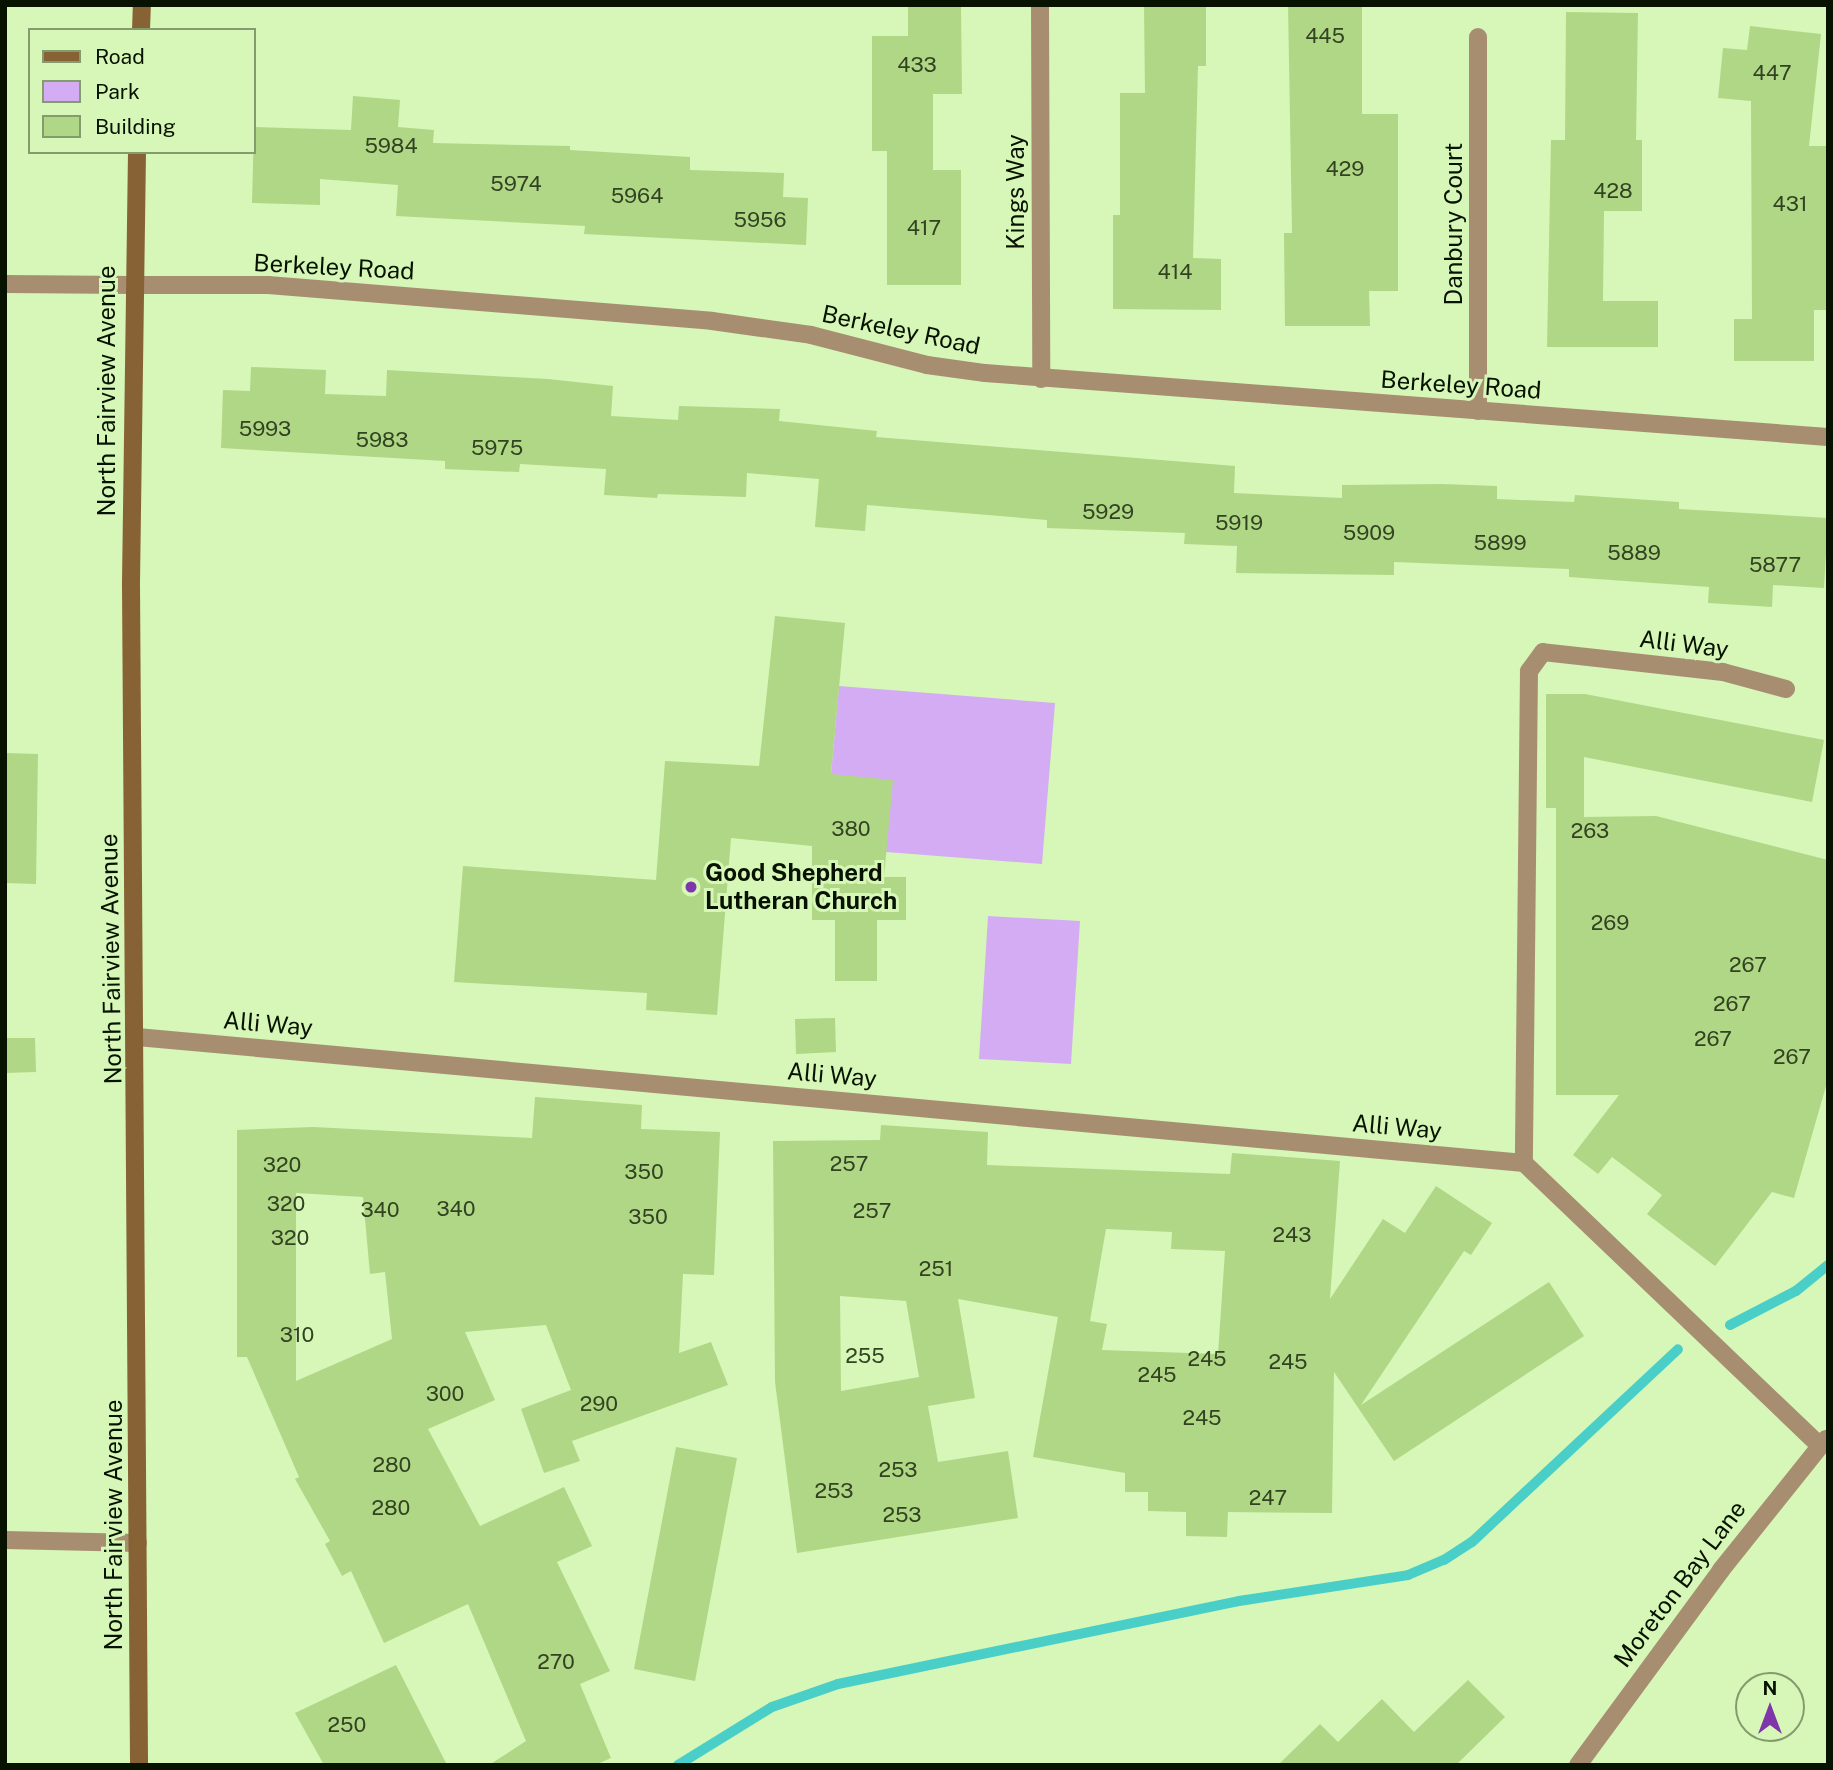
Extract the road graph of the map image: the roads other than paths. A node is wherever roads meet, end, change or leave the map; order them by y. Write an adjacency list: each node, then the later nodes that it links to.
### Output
1 (142, 5): 3 (main road)
2 (1040, 5): 8 (street, Kings Way)
3 (141, 28)
4 (1478, 37): 9 (street, Danbury Court)
5 (137, 154): 7 (main road, North Fairview Avenue)
6 (5, 284): 7 (street, Berkeley Road)
7 (131, 285): 8 (street, Berkeley Road); 12 (main road, North Fairview Avenue)
8 (1041, 379): 9 (street, Berkeley Road)
9 (1478, 411): 10 (street, Berkeley Road)
10 (1828, 436)
11 (1786, 688): 13 (street, Alli Way)
12 (137, 1037): 13 (street, Alli Way); 16 (main road, North Fairview Avenue)
13 (1524, 1163): 14 (street)
14 (1824, 1441): 18 (street, Moreton Bay Lane)
15 (5, 1540): 16 (street)
16 (138, 1543): 17 (main road, North Fairview Avenue)
17 (139, 1765)
18 (1578, 1765)

